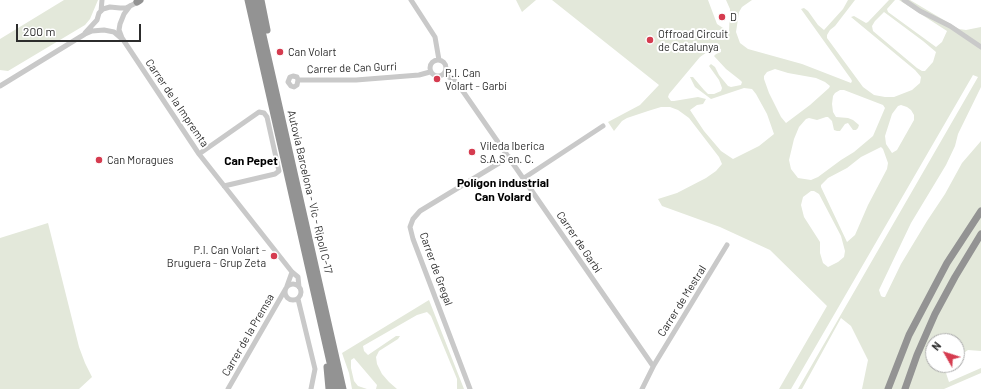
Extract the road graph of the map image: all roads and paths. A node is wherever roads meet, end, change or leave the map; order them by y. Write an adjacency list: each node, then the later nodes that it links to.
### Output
1 (102, 0): 12 (street)
2 (106, 0): 11 (street)
3 (244, 0): 21 (highway)
4 (248, 0): 21 (highway, Autovia Barcelona - Vic - Ripoll C-17)
5 (255, 0): 21 (highway, Autovia Barcelona - Vic - Ripoll C-17)
6 (261, 0): 21 (highway)
7 (412, 0): 20 (street)
8 (904, 0): 19 (street)
9 (139, 1): 10 (street)
10 (130, 6): 11 (street); 14 (street)
11 (112, 7): 12 (street); 14 (street)
12 (100, 11): 13 (street)
13 (97, 20): 15 (street); 17 (street)
14 (120, 22): 16 (street); 18 (street)
15 (104, 30): 16 (street); 17 (street)
16 (110, 31): 18 (street)
17 (84, 34): 25 (street)
18 (122, 38): 27 (street, Carrer de la Impremta)
19 (981, 47)
20 (439, 60): 22 (street); 23 (street)
21 (268, 72): 39 (highway, Autovia Barcelona - Vic - Ripoll C-17); 45 (highway, Autovia Barcelona - Vic - Ripoll C-17)
22 (430, 72): 23 (street); 24 (street, Carrer de Can Gurri)
23 (444, 74): 28 (street, Carrer de Garbí)
24 (298, 80)
25 (0, 86)
26 (603, 126): 29 (street)
27 (199, 154): 30 (street, Carrer de la Impremta); 30 (street)
28 (509, 157): 29 (street, Carrer de Garbí); 46 (street, Carrer de Gregal)
29 (524, 178): 40 (street, Carrer de Garbí)
30 (224, 186): 34 (street, Carrer de la Impremta)
31 (981, 211): 35 (highway)
32 (981, 234): 50 (highway)
33 (727, 245): 40 (street, Carrer de Mestral)
34 (292, 272): 36 (street, Carrer de la Impremta); 37 (street)
35 (935, 286): 48 (highway); 49 (highway)
36 (299, 287): 37 (street); 38 (street)
37 (285, 289): 38 (street); 41 (street, Carrer de la Premsa)
38 (298, 299): 42 (street)
39 (321, 323): 43 (highway); 44 (highway)
40 (653, 366): 47 (street)
41 (228, 389)
42 (311, 389)
43 (329, 389)
44 (336, 389)
45 (343, 389)
46 (470, 389)
47 (642, 389)
48 (888, 389)
49 (893, 389)
50 (905, 389)

